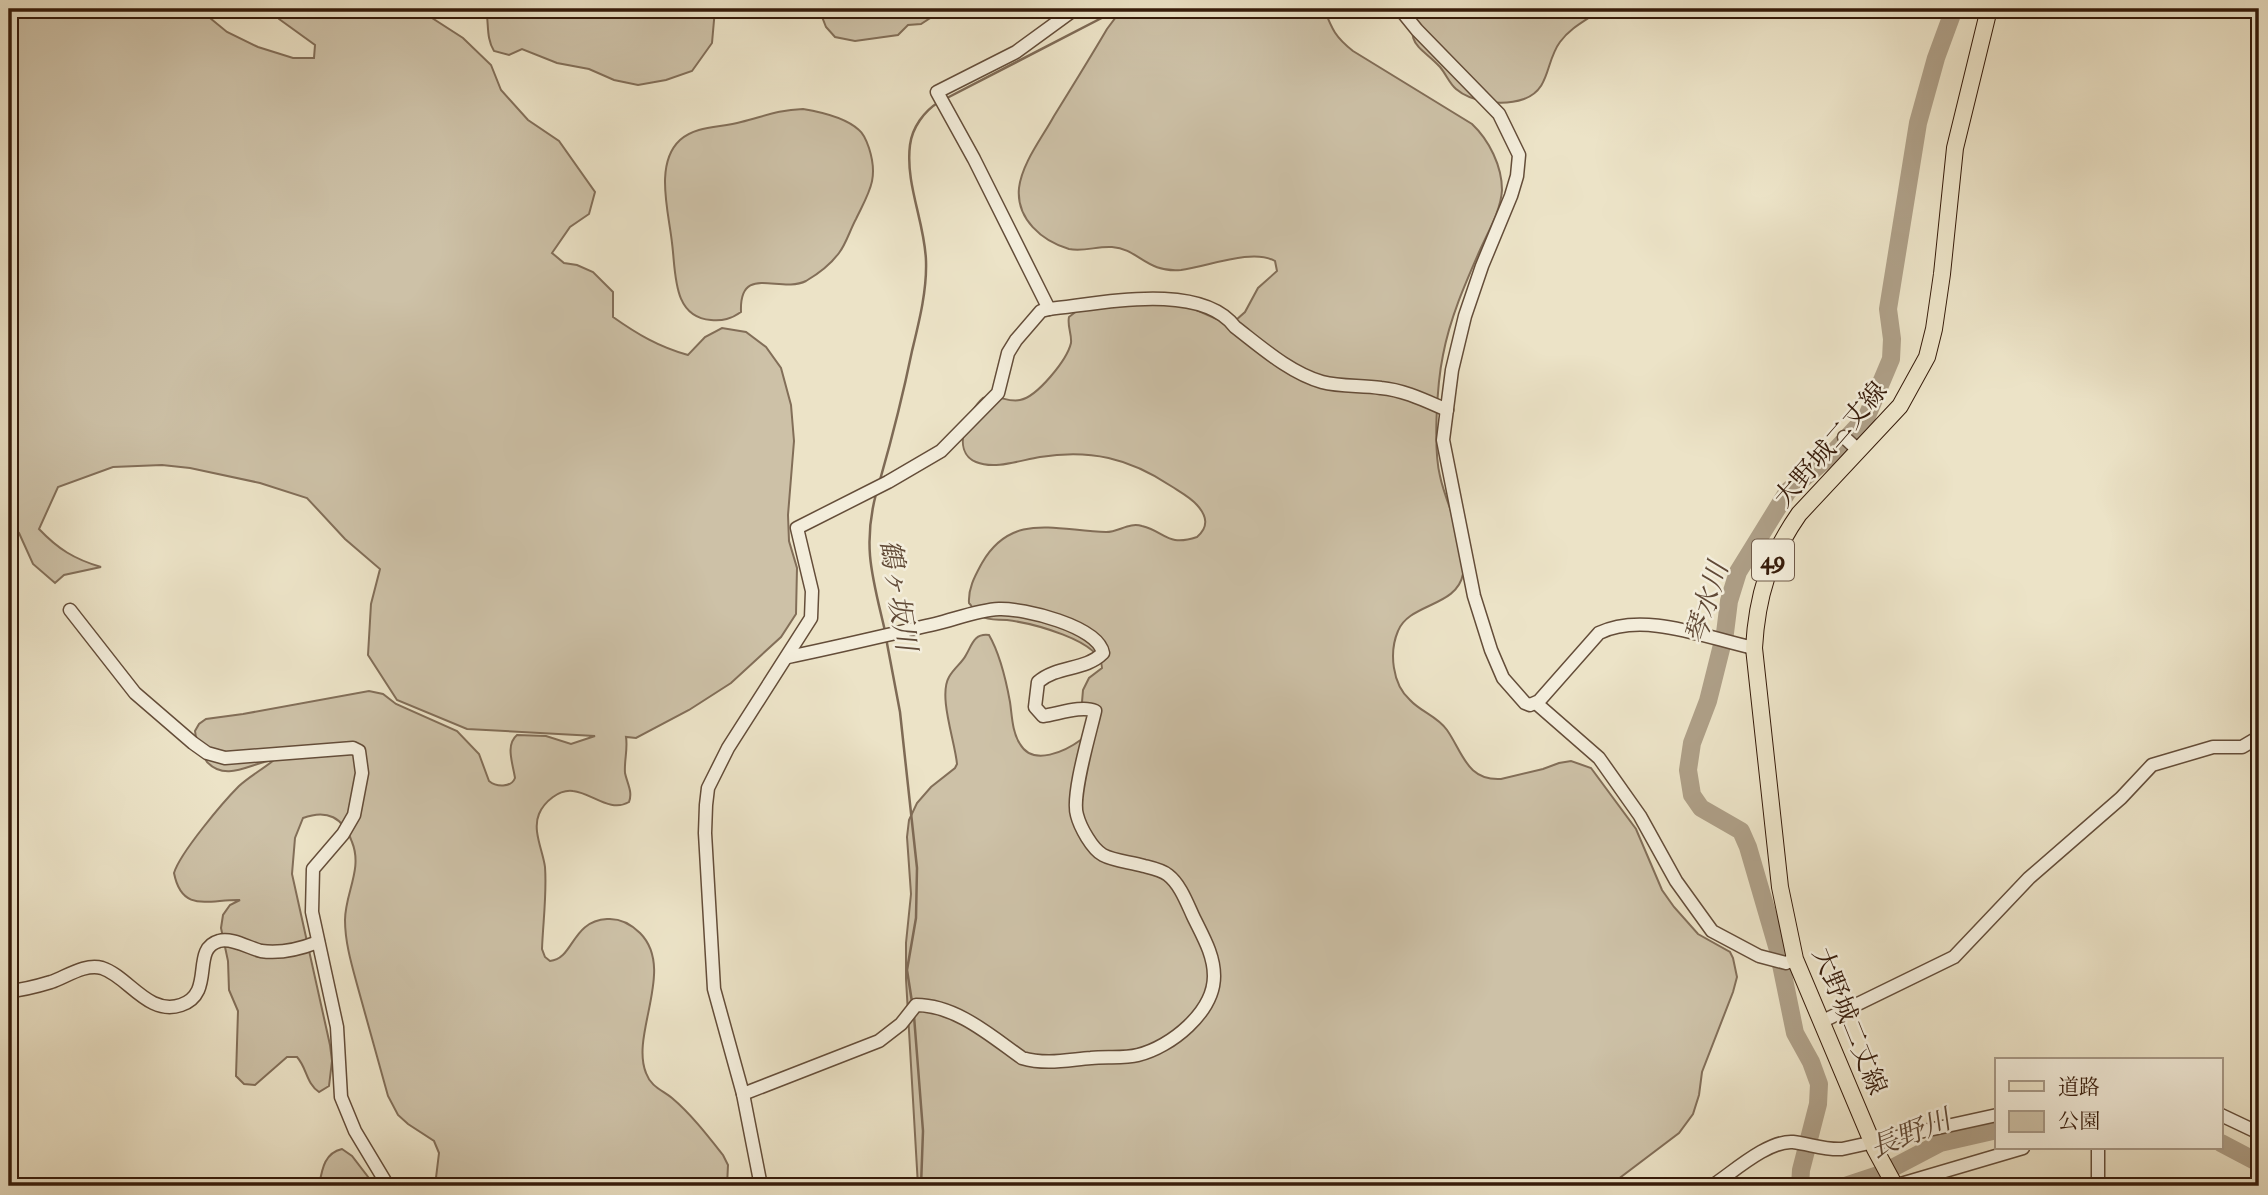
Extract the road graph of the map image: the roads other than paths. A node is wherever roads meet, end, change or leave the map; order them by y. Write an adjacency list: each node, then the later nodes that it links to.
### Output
1 (1075, 9): 4 (street)
2 (1400, 9): 5 (street)
3 (1989, 9): 7 (main road, 大野城二丈線 / 49)
4 (1049, 309): 5 (street); 8 (street)
5 (1447, 410): 9 (street)
6 (70, 610): 11 (street)
7 (1754, 648): 9 (street); 12 (main road, 大野城二丈線 / 49)
8 (788, 657): 15 (street); 15 (street)
9 (1536, 703): 12 (street)
10 (2259, 737): 14 (street)
11 (318, 942): 13 (street); 23 (street)
12 (1785, 960): 14 (main road, 大野城二丈線 / 49)
13 (9, 991)
14 (1823, 1021): 19 (main road, 大野城二丈線 / 49)
15 (743, 1094): 24 (street)
16 (2222, 1115): 18 (street)
17 (1995, 1116): 19 (street)
18 (2259, 1133)
19 (1874, 1147): 22 (main road, 49); 25 (street)
20 (2016, 1150): 22 (street)
21 (2098, 1150): 26 (street)
22 (1895, 1185)
23 (388, 1186)
24 (761, 1186)
25 (1712, 1186)
26 (2099, 1186)

